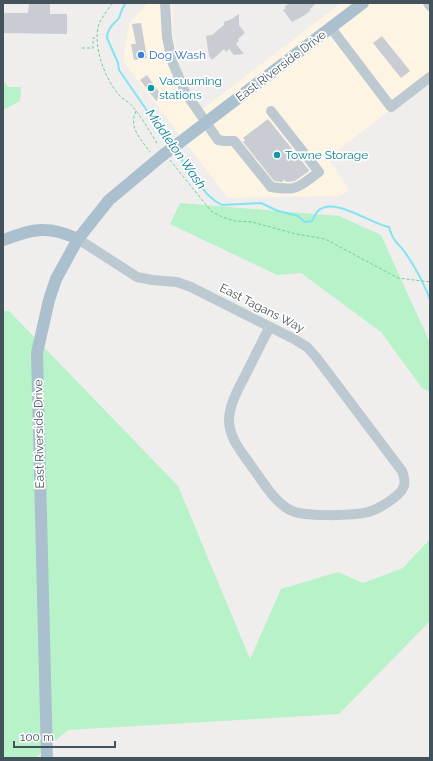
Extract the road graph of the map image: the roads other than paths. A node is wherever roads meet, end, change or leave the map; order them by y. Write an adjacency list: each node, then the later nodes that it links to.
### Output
1 (165, 3): 8 (street)
2 (363, 3): 5 (main road, East Riverside Drive)
3 (428, 3): 4 (street)
4 (430, 6)
5 (331, 28): 6 (street); 8 (main road, East Riverside Drive)
6 (430, 77)
7 (272, 112): 8 (street)
8 (205, 123): 9 (main road, East Riverside Drive, bridge)
9 (78, 239): 10 (main road); 11 (street, East Tagans Way); 12 (main road, East Riverside Drive)
10 (3, 240)
11 (270, 327): 11 (street, East Tagans Way)
12 (47, 758)

